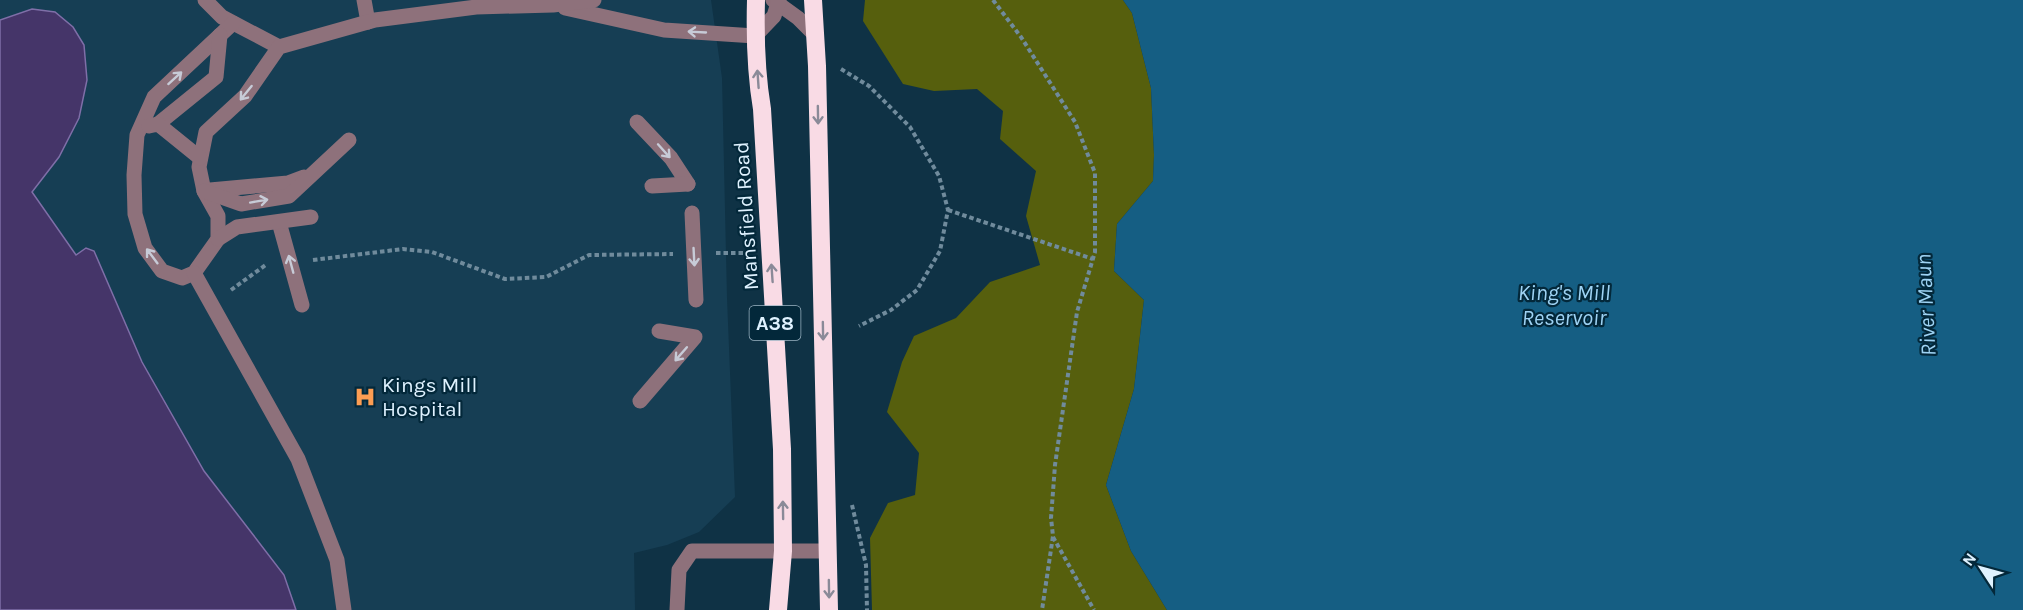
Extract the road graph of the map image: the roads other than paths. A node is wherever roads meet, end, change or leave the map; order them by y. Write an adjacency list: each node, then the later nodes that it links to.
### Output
1 (205, 0): 9 (lane)
2 (364, 0): 8 (lane)
3 (594, 0): 7 (lane)
4 (756, 0): 12 (highway, Mansfield Road / A38)
5 (813, 0): 11 (highway, A38)
6 (777, 1): 11 (lane); 12 (lane)
7 (553, 5): 8 (lane); 12 (lane, one-way to 7)
8 (368, 22): 13 (lane)
9 (233, 23): 10 (lane); 13 (lane)
10 (220, 35): 15 (lane); 16 (lane, one-way to 10)
11 (815, 35): 31 (highway, A38, one-way to 31)
12 (755, 36): 30 (highway, Mansfield Road / A38, one-way to 12)
13 (279, 47): 18 (lane, one-way to 18)
14 (637, 122): 19 (lane, one-way to 19)
15 (158, 124): 16 (lane); 18 (lane)
16 (140, 128): 25 (lane, one-way to 16)
17 (349, 140): 20 (lane, one-way to 17)
18 (200, 158): 20 (lane)
19 (652, 186)
20 (204, 190): 24 (lane)
21 (692, 213): 26 (lane, one-way to 26)
22 (312, 217): 23 (lane)
23 (279, 222): 24 (lane); 27 (lane, one-way to 23)
24 (218, 239): 25 (lane)
25 (194, 273): 32 (lane)
26 (696, 300)
27 (302, 305)
28 (659, 331): 29 (lane, one-way to 29)
29 (640, 401)
30 (783, 551): 31 (lane); 33 (lane); 34 (highway, Mansfield Road / A38)
31 (828, 551): 35 (highway, A38, one-way to 35)
32 (344, 610)
33 (677, 610)
34 (778, 610)
35 (829, 610)

